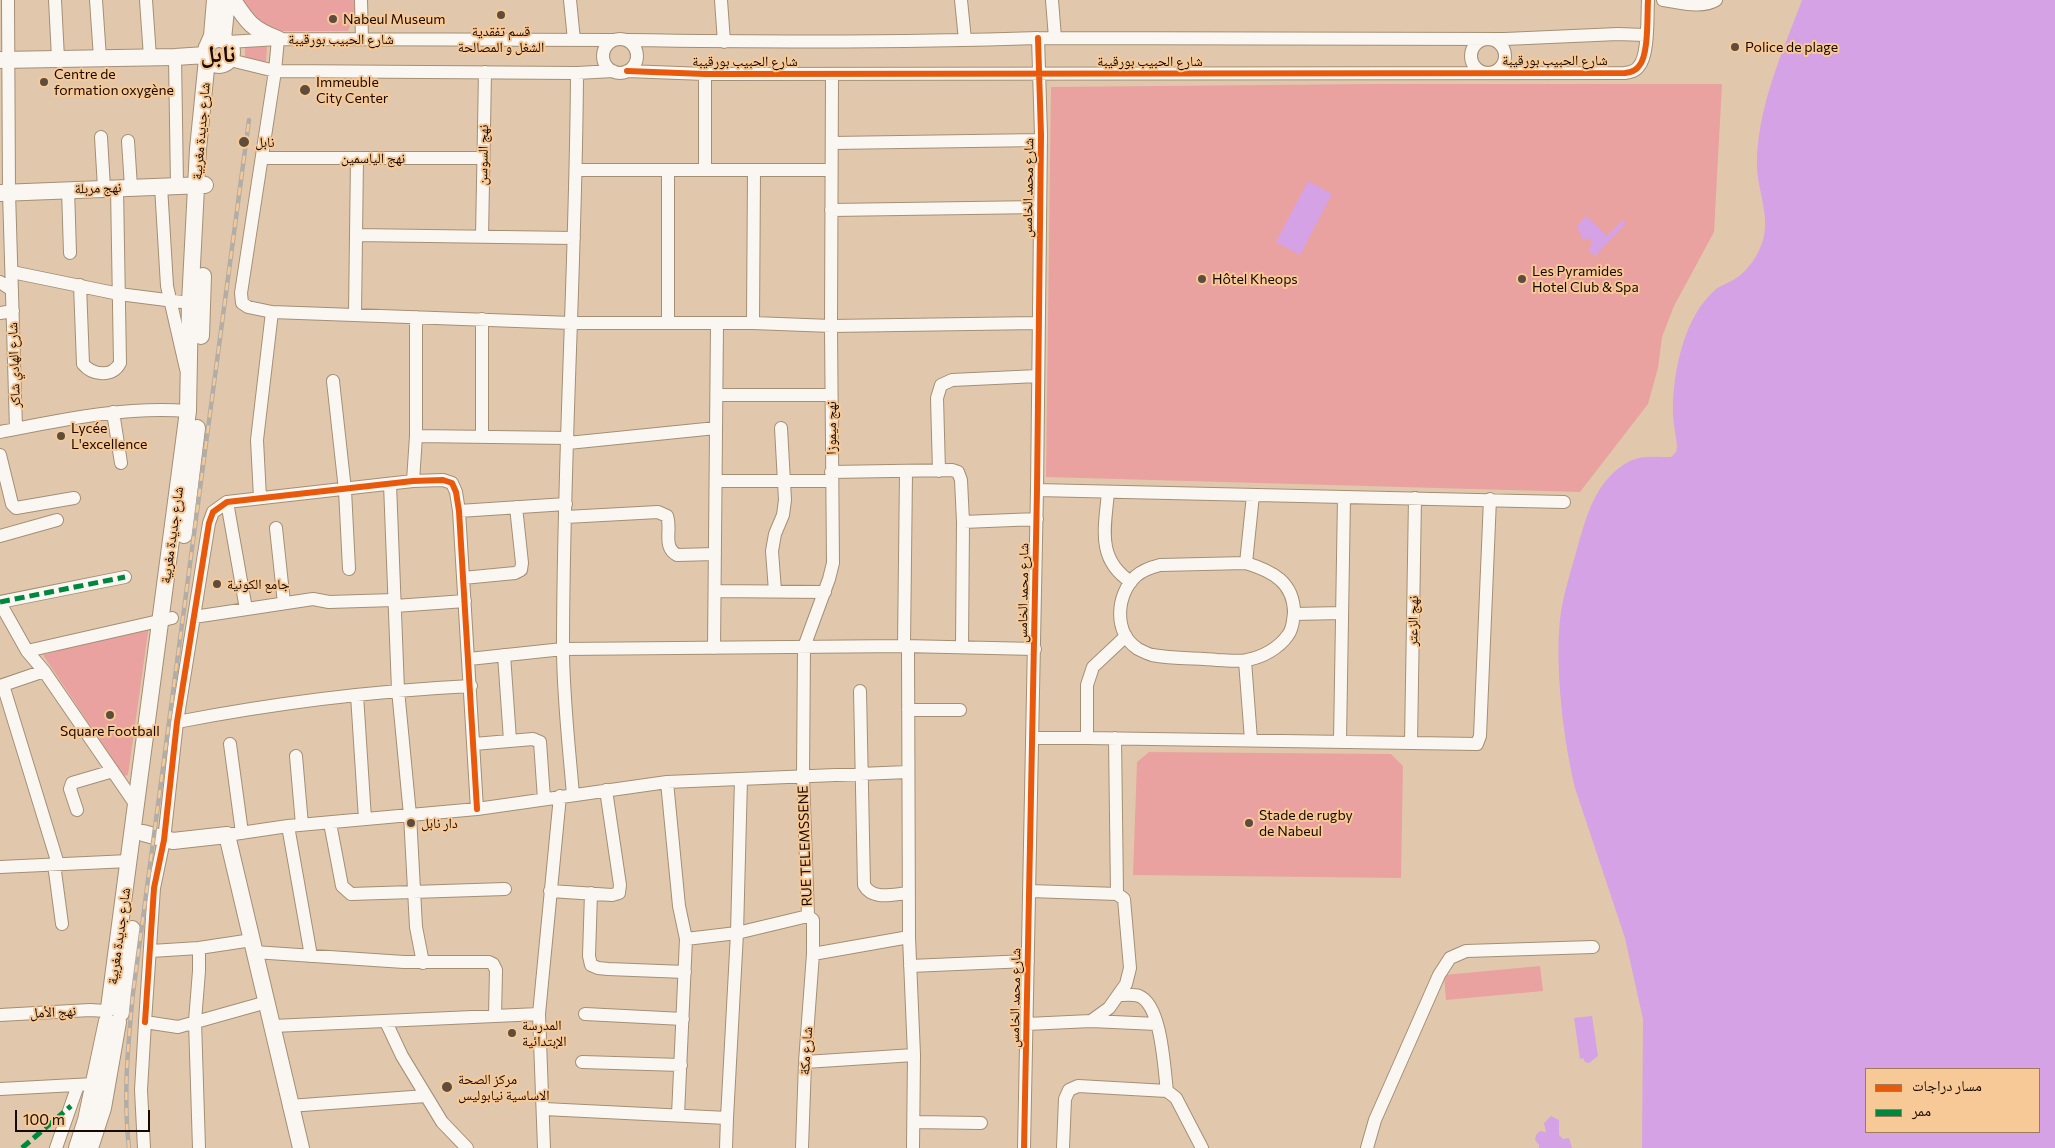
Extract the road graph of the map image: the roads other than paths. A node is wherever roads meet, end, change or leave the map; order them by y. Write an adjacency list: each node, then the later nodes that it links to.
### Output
1 (8, 0): 31 (street, شارع الهادي شاكر)
2 (55, 0): 29 (street)
3 (96, 0): 30 (street)
4 (146, 0): 27 (street)
5 (215, 0): 26 (main road)
6 (227, 0): 26 (main road)
7 (233, 0): 19 (main road)
8 (360, 0): 20 (street)
9 (570, 0): 22 (street)
10 (721, 0): 25 (street)
11 (961, 0): 24 (street)
12 (1052, 0): 18 (street)
13 (1648, 0): 16 (street)
14 (1662, 0): 15 (street)
15 (1716, 0)
16 (1645, 35): 21 (street, شارع الحبيب بورقيبة); 36 (street, شارع الحبيب بورقيبة)
17 (1038, 38): 18 (street, شارع الحبيب بورقيبة); 24 (street, شارع الحبيب بورقيبة); 40 (street, شارع محمد الخامس)
18 (1054, 38): 21 (street, شارع الحبيب بورقيبة)
19 (278, 39): 20 (street, شارع الحبيب بورقيبة); 26 (street, شارع الحبيب بورقيبة); 32 (street, شارع الحبيب بورقيبة)
20 (362, 39): 22 (street, شارع الحبيب بورقيبة)
21 (1488, 39): 36 (street); 36 (street)
22 (574, 40): 23 (street, شارع الحبيب بورقيبة)
23 (620, 40): 25 (street, شارع الحبيب بورقيبة); 33 (street); 35 (street)
24 (965, 40): 25 (street, شارع الحبيب بورقيبة)
25 (724, 42)
26 (217, 52): 28 (main road, شارع الحبيب بورقيبة); 32 (street, شارع الحبيب بورقيبة); 53 (main road, شارع جديدة مغربية)
27 (150, 57): 28 (main road, شارع الحبيب بورقيبة); 30 (main road, شارع الحبيب بورقيبة)
28 (175, 57): 55 (street)
29 (58, 58): 30 (main road, شارع الحبيب بورقيبة); 31 (main road, شارع الحبيب بورقيبة)
30 (100, 58)
31 (4, 60): 58 (street, شارع الهادي شاكر)
32 (275, 71): 34 (street, شارع الحبيب بورقيبة); 45 (street)
33 (627, 71): 35 (street); 38 (street, شارع الحبيب بورقيبة)
34 (485, 72): 37 (street, شارع الحبيب بورقيبة); 47 (street, نهج السوسن)
35 (614, 72): 37 (street, شارع الحبيب بورقيبة)
36 (1488, 72): 40 (street, شارع الحبيب بورقيبة)
37 (577, 74): 48 (street)
38 (705, 74): 39 (street, شارع الحبيب بورقيبة); 50 (street)
39 (832, 74): 40 (street, شارع الحبيب بورقيبة); 44 (street, نهج ميموزا)
40 (1040, 74): 42 (street, شارع محمد الخامس)
41 (101, 137): 56 (street)
42 (1041, 140): 44 (street); 59 (street, شارع محمد الخامس)
43 (128, 141): 56 (street)
44 (832, 143): 52 (street, نهج ميموزا)
45 (262, 158): 46 (street, نهج الياسمين); 73 (street)
46 (357, 158): 47 (street, نهج الياسمين); 61 (street)
47 (483, 158): 62 (street, نهج السوسن)
48 (576, 170): 49 (street); 63 (street)
49 (668, 170): 50 (street); 78 (street)
50 (705, 170): 51 (street)
51 (754, 170): 52 (street); 79 (street)
52 (831, 170): 60 (street, نهج ميموزا)
53 (201, 185): 55 (main road, نهج مربلة); 71 (main road, شارع جديدة مغربية); 142 (main road, شارع جديدة مغربية)
54 (160, 186): 55 (main road, نهج مربلة); 56 (main road, نهج مربلة); 70 (street)
55 (177, 186)
56 (117, 188): 57 (main road, نهج مربلة); 69 (street)
57 (68, 189): 58 (main road, نهج مربلة); 64 (street)
58 (5, 192): 65 (street, شارع الهادي شاكر)
59 (1040, 207): 60 (street); 81 (street, شارع محمد الخامس)
60 (831, 210): 82 (street, نهج ميموزا)
61 (356, 235): 62 (street); 74 (street)
62 (482, 237): 63 (street)
63 (574, 238): 77 (street)
64 (70, 253)
65 (12, 272): 67 (street); 68 (street, شارع الهادي شاكر)
66 (0, 282): 68 (street)
67 (80, 286): 69 (street); 69 (street)
68 (12, 290): 72 (street, شارع الهادي شاكر)
69 (119, 294): 70 (street)
70 (169, 301): 71 (street); 83 (street)
71 (190, 303): 83 (main road, شارع جديدة مغربية)
72 (6, 312): 92 (street, شارع الهادي شاكر)
73 (272, 312): 74 (street); 112 (street)
74 (355, 314): 75 (street)
75 (416, 317): 76 (street); 94 (street)
76 (482, 319): 77 (street); 95 (street)
77 (571, 323): 78 (street); 96 (street)
78 (668, 323): 80 (street)
79 (753, 323): 80 (street); 82 (street)
80 (718, 324): 86 (street)
81 (1039, 324): 82 (street); 84 (street, شارع محمد الخامس)
82 (830, 326): 87 (street, نهج ميموزا)
83 (189, 376): 88 (main road, شارع جديدة مغربية)
84 (1038, 376): 99 (street); 107 (street, شارع محمد الخامس)
85 (333, 381): 106 (street)
86 (717, 395): 87 (street); 90 (street)
87 (831, 395): 101 (street, نهج ميموزا)
88 (188, 411): 89 (street); 142 (main road, شارع جديدة مغربية)
89 (113, 412): 92 (street); 98 (street)
90 (716, 428): 96 (street); 103 (street)
91 (781, 428): 104 (street)
92 (16, 429): 93 (street)
93 (0, 432)
94 (416, 436): 95 (street); 102 (street)
95 (482, 436): 96 (street)
96 (568, 440): 118 (street)
97 (0, 456): 111 (street)
98 (121, 463)
99 (939, 471): 100 (street); 122 (street)
100 (906, 472): 101 (street); 145 (street)
101 (831, 477): 104 (street); 133 (street, نهج ميموزا)
102 (413, 481): 105 (street); 119 (street)
103 (716, 481): 104 (street); 125 (street)
104 (785, 482): 132 (street)
105 (390, 484): 106 (street); 137 (street)
106 (345, 490): 112 (street); 127 (street)
107 (1037, 490): 108 (street); 120 (street, شارع محمد الخامس)
108 (1108, 492): 109 (street); 130 (street)
109 (1253, 495): 110 (street); 126 (street)
110 (1344, 497): 113 (street); 139 (street)
111 (74, 498)
112 (260, 498): 115 (street)
113 (1415, 498): 114 (street); 170 (street, نهج الزعتر)
114 (1490, 499): 116 (street); 170 (street)
115 (227, 502): 138 (street); 141 (street)
116 (1564, 502)
117 (516, 507): 118 (street); 119 (street); 129 (street)
118 (566, 510): 125 (street); 150 (street)
119 (459, 511): 129 (street)
120 (1037, 519): 122 (street); 149 (street, شارع محمد الخامس)
121 (57, 520): 124 (street)
122 (963, 522): 147 (street)
123 (276, 528): 136 (street)
124 (0, 536)
125 (715, 554): 131 (street)
126 (1246, 563): 130 (street); 140 (street)
127 (349, 569)
128 (126, 577): 135 (street)
129 (464, 578): 134 (street)
130 (1131, 582): 144 (street)
131 (715, 591): 132 (street); 148 (street)
132 (775, 591): 133 (street)
133 (825, 592): 146 (street, نهج ميموزا)
134 (465, 601): 137 (street); 153 (street)
135 (0, 603): 143 (street)
136 (284, 603): 137 (street); 138 (street)
137 (395, 603): 158 (street)
138 (246, 609): 141 (street)
139 (1342, 613): 140 (street); 169 (street)
140 (1294, 614): 154 (street)
141 (194, 617): 163 (street)
142 (166, 619): 151 (street); 183 (main road, شارع جديدة مغربية); 191 (main road, شارع جديدة مغربية)
143 (6, 628): 151 (street)
144 (1126, 636): 154 (street); 165 (street)
145 (906, 646): 146 (street); 147 (street); 161 (street)
146 (804, 647): 148 (street); 177 (street, نهج ميموزا)
147 (962, 647): 149 (street)
148 (714, 648): 150 (street)
149 (1035, 649): 164 (street, شارع محمد الخامس)
150 (563, 650): 152 (street); 181 (street)
151 (27, 651): 155 (street)
152 (504, 655): 153 (street); 167 (street)
153 (469, 659): 157 (street)
154 (1245, 661): 168 (street)
155 (44, 671): 156 (street); 174 (street)
156 (1, 686): 195 (street)
157 (471, 686): 158 (street); 172 (street)
158 (398, 690): 160 (street); 186 (street)
159 (860, 691): 176 (street)
160 (357, 695): 163 (street); 187 (street)
161 (908, 710): 162 (street); 175 (street)
162 (960, 710)
163 (177, 722): 193 (street)
164 (1033, 738): 165 (street); 199 (street, شارع محمد الخامس)
165 (1087, 738): 166 (street)
166 (1115, 738): 168 (street); 203 (street)
167 (510, 740): 172 (street); 182 (street)
168 (1251, 740): 169 (street)
169 (1340, 741): 170 (street)
170 (1411, 743)
171 (230, 744): 192 (street)
172 (474, 744): 184 (street)
173 (296, 756): 189 (street)
174 (113, 771): 183 (street); 185 (street)
175 (908, 772): 176 (street); 202 (street)
176 (863, 774): 177 (street); 202 (street)
177 (803, 776): 178 (street); 204 (street, RUE TELEMSSENE)
178 (741, 779): 179 (street); 206 (street)
179 (667, 782): 180 (street); 208 (street)
180 (606, 790): 181 (street); 201 (street)
181 (566, 795): 182 (street); 198 (street)
182 (544, 799): 184 (street)
183 (136, 805): 194 (main road, شارع جديدة مغربية)
184 (477, 809): 186 (street)
185 (77, 810)
186 (410, 815): 187 (street); 200 (street)
187 (365, 819): 188 (street)
188 (330, 822): 189 (street); 200 (street)
189 (302, 825): 190 (street)
190 (288, 826): 192 (street); 214 (street)
191 (143, 833): 193 (main road); 224 (main road, شارع جديدة مغربية)
192 (235, 834): 193 (main road); 209 (main road)
193 (164, 840): 212 (street)
194 (129, 861): 195 (street); 224 (main road, شارع جديدة مغربية)
195 (56, 864): 196 (street); 205 (street)
196 (0, 867)
197 (506, 889): 200 (street)
198 (550, 891): 201 (street); 221 (street)
199 (1030, 891): 203 (street); 215 (street, شارع محمد الخامس)
200 (414, 893): 216 (street)
201 (592, 893): 218 (street)
202 (909, 893): 207 (street)
203 (1117, 894): 219 (street)
204 (808, 916): 206 (street); 213 (street, RUE TELEMSSENE)
205 (62, 924)
206 (738, 933): 208 (street); 245 (street)
207 (909, 937): 213 (street); 217 (street)
208 (686, 939): 218 (street)
209 (253, 946): 211 (street); 214 (street); 220 (main road)
210 (1593, 947): 262 (street)
211 (199, 948): 212 (street); 227 (street)
212 (150, 951): 229 (street)
213 (813, 954): 236 (street, شارع مكة)
214 (311, 956): 216 (street)
215 (1028, 961): 217 (street); 231 (street, شارع محمد الخامس)
216 (422, 963): 225 (street)
217 (910, 966): 234 (street)
218 (685, 972): 226 (street)
219 (1119, 995): 228 (street); 232 (street)
220 (267, 1002): 227 (street); 233 (main road)
221 (539, 1014): 225 (street); 243 (street)
222 (585, 1014): 226 (street)
223 (0, 1015): 224 (street, نهج الأمل)
224 (112, 1015): 238 (main road); 251 (main road)
225 (495, 1016): 230 (street)
226 (683, 1020): 237 (street)
227 (195, 1021): 229 (street); 248 (street)
228 (1091, 1021): 231 (street); 232 (street)
229 (145, 1022): 252 (street)
230 (386, 1022): 233 (street); 241 (street)
231 (1027, 1024): 259 (street, شارع محمد الخامس)
232 (1157, 1024): 240 (street)
233 (273, 1026): 242 (main road)
234 (914, 1055): 236 (street); 246 (street)
235 (582, 1062): 237 (street)
236 (805, 1062): 257 (street, شارع مكة)
237 (681, 1065): 244 (street)
238 (86, 1084): 239 (street); 249 (street); 250 (main road)
239 (0, 1089)
240 (1167, 1091): 260 (street); 261 (street)
241 (426, 1096): 242 (street); 254 (street)
242 (290, 1106): 253 (main road)
243 (544, 1109): 244 (street); 255 (street)
244 (678, 1116): 245 (street)
245 (727, 1118): 256 (street)
246 (914, 1122): 247 (street); 258 (street)
247 (981, 1123)
248 (196, 1147)
249 (56, 1148)
250 (77, 1148)
251 (90, 1148)
252 (144, 1148)
253 (301, 1148)
254 (467, 1148)
255 (544, 1148)
256 (726, 1148)
257 (802, 1148)
258 (913, 1148)
259 (1024, 1148)
260 (1063, 1148)
261 (1202, 1148)
262 (1367, 1148)

